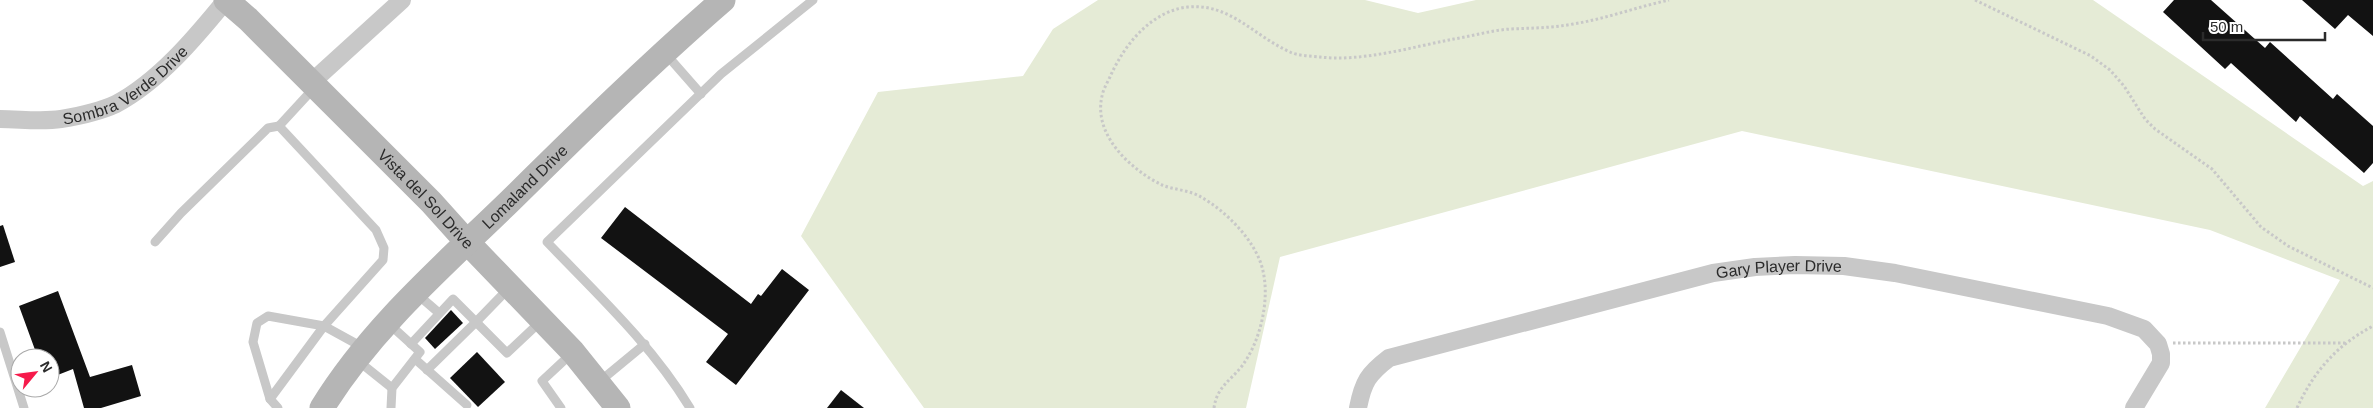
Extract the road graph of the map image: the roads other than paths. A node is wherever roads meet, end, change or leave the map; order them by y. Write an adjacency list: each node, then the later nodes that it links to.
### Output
1 (226, 0): 6 (main road, Vista del Sol Drive); 8 (street, Sombra Verde Drive)
2 (402, 0): 6 (street)
3 (723, 0): 5 (main road, Lomaland Drive)
4 (813, 0): 7 (lane)
5 (664, 52): 7 (lane); 11 (main road, Lomaland Drive)
6 (315, 83): 9 (lane); 11 (main road, Vista del Sol Drive)
7 (701, 94): 21 (lane)
8 (0, 119)
9 (279, 126): 10 (lane); 18 (lane)
10 (155, 242)
11 (467, 242): 12 (main road, Vista del Sol Drive); 13 (main road, Lomaland Drive)
12 (510, 287): 15 (main road, Vista del Sol Drive); 17 (lane)
13 (415, 292): 14 (lane); 16 (main road, Lomaland Drive)
14 (437, 317): 17 (lane); 20 (lane)
15 (542, 320): 17 (lane); 22 (main road, Vista del Sol Drive)
16 (386, 322): 20 (lane); 23 (main road, Lomaland Drive)
17 (476, 322): 25 (lane)
18 (324, 326): 23 (lane); 28 (lane); 28 (lane)
19 (0, 332): 30 (lane)
20 (411, 344): 24 (lane)
21 (645, 344): 26 (lane); 36 (lane)
22 (573, 352): 26 (main road, Vista del Sol Drive); 34 (lane)
23 (360, 354): 27 (lane); 32 (main road, Lomaland Drive)
24 (415, 359): 25 (lane); 27 (lane)
25 (428, 370): 29 (lane)
26 (599, 382): 35 (main road, Vista del Sol Drive)
27 (392, 388): 33 (lane)
28 (270, 399): 31 (lane)
29 (467, 405)
30 (24, 408)
31 (278, 408)
32 (322, 408)
33 (392, 408)
34 (561, 408)
35 (618, 408)
36 (690, 408)
37 (1358, 408): 38 (street, Gary Player Drive)
38 (2134, 408)

